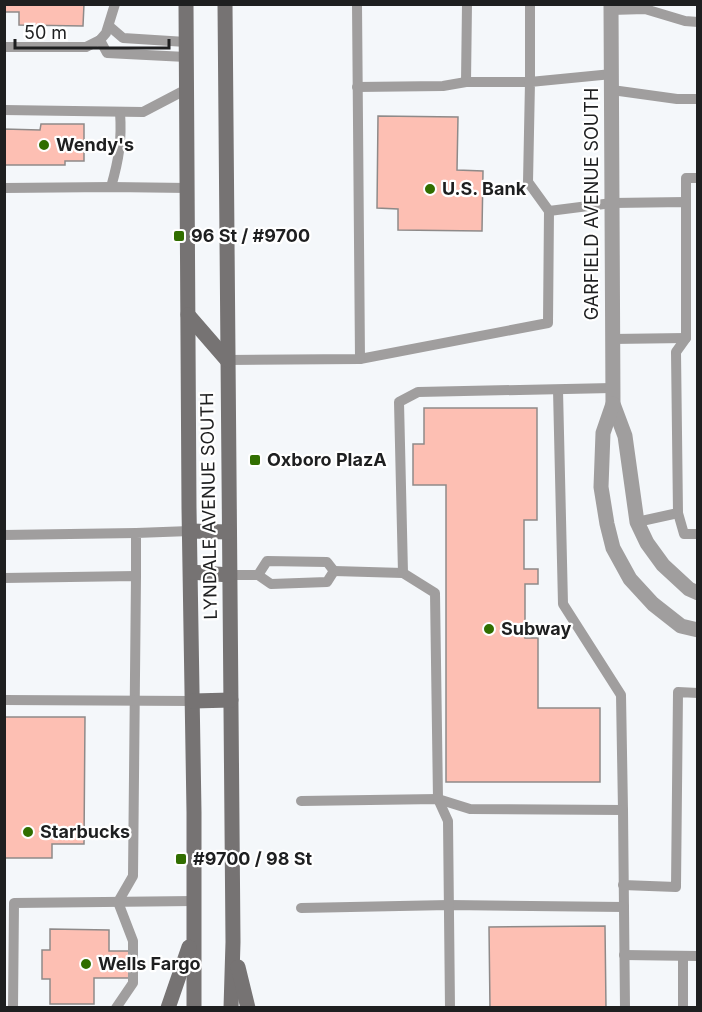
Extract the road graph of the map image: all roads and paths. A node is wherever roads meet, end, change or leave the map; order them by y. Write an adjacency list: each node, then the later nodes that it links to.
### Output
1 (115, 4): 10 (lane)
2 (186, 4): 13 (main road, LYNDALE AVENUE SOUTH)
3 (225, 4): 35 (main road, LYNDALE AVENUE SOUTH)
4 (357, 4): 17 (lane)
5 (467, 4): 15 (lane)
6 (530, 4): 16 (lane)
7 (611, 7): 8 (lane); 14 (street, GARFIELD AVENUE SOUTH)
8 (665, 10): 9 (lane)
9 (698, 22)
10 (109, 26): 11 (lane); 13 (lane)
11 (100, 40): 12 (lane); 13 (lane)
12 (4, 47)
13 (186, 50): 18 (main road, LYNDALE AVENUE SOUTH)
14 (612, 74): 16 (lane); 19 (street, GARFIELD AVENUE SOUTH)
15 (466, 82): 16 (lane); 17 (lane)
16 (530, 82): 29 (lane)
17 (357, 87): 34 (lane)
18 (187, 89): 22 (lane); 26 (main road, LYNDALE AVENUE SOUTH)
19 (612, 90): 20 (lane); 28 (street, GARFIELD AVENUE SOUTH)
20 (698, 99)
21 (4, 110): 22 (lane)
22 (120, 112): 24 (lane)
23 (698, 178): 27 (lane)
24 (111, 187): 25 (lane); 26 (lane)
25 (4, 188)
26 (188, 188): 30 (main road, LYNDALE AVENUE SOUTH)
27 (686, 202): 28 (lane); 31 (lane)
28 (612, 203): 29 (lane); 33 (street, GARFIELD AVENUE SOUTH)
29 (549, 211): 34 (lane)
30 (188, 315): 35 (main road); 41 (main road, LYNDALE AVENUE SOUTH)
31 (692, 319): 32 (lane)
32 (687, 338): 33 (lane); 39 (lane)
33 (612, 339): 36 (street, GARFIELD AVENUE SOUTH)
34 (360, 359): 35 (lane)
35 (227, 360): 42 (main road, LYNDALE AVENUE SOUTH)
36 (612, 388): 37 (lane); 38 (street, GARFIELD AVENUE SOUTH)
37 (558, 390): 48 (lane); 62 (lane)
38 (613, 404): 40 (street, GARFIELD AVENUE SOUTH); 54 (street, GARFIELD AVENUE SOUTH)
39 (678, 513): 40 (lane); 44 (lane)
40 (638, 522): 53 (street, GARFIELD AVENUE SOUTH)
41 (190, 531): 42 (main road); 43 (lane); 47 (main road, LYNDALE AVENUE SOUTH)
42 (229, 532): 49 (main road, LYNDALE AVENUE SOUTH)
43 (136, 533): 45 (lane); 51 (lane)
44 (698, 534)
45 (4, 535)
46 (334, 571): 48 (lane); 50 (lane); 50 (lane)
47 (190, 572): 49 (main road); 59 (main road, LYNDALE AVENUE SOUTH)
48 (403, 573): 60 (lane)
49 (229, 574): 50 (lane); 57 (main road, LYNDALE AVENUE SOUTH)
50 (258, 575)
51 (136, 576): 52 (lane); 58 (lane)
52 (4, 578)
53 (698, 593)
54 (698, 630)
55 (698, 693): 63 (lane)
56 (4, 700): 58 (lane)
57 (231, 700): 59 (main road); 71 (main road, LYNDALE AVENUE SOUTH)
58 (136, 701): 59 (lane); 65 (lane)
59 (193, 701): 64 (main road, LYNDALE AVENUE SOUTH)
60 (438, 799): 61 (lane); 62 (lane); 67 (lane)
61 (301, 801)
62 (622, 810): 63 (lane)
63 (623, 885): 68 (lane)
64 (194, 901): 65 (lane); 70 (main road, LYNDALE AVENUE SOUTH)
65 (118, 902): 66 (lane); 76 (lane)
66 (9, 903): 75 (lane)
67 (449, 906): 68 (lane); 69 (lane); 81 (lane)
68 (624, 906): 72 (lane)
69 (301, 908)
70 (194, 933): 77 (main road); 78 (main road, LYNDALE AVENUE SOUTH)
71 (233, 942): 79 (main road, LYNDALE AVENUE SOUTH); 80 (main road)
72 (624, 955): 73 (lane); 82 (lane)
73 (683, 956): 74 (lane); 83 (lane)
74 (698, 956)
75 (13, 1008)
76 (116, 1008)
77 (168, 1008)
78 (194, 1008)
79 (231, 1008)
80 (248, 1008)
81 (450, 1008)
82 (625, 1008)
83 (683, 1008)

